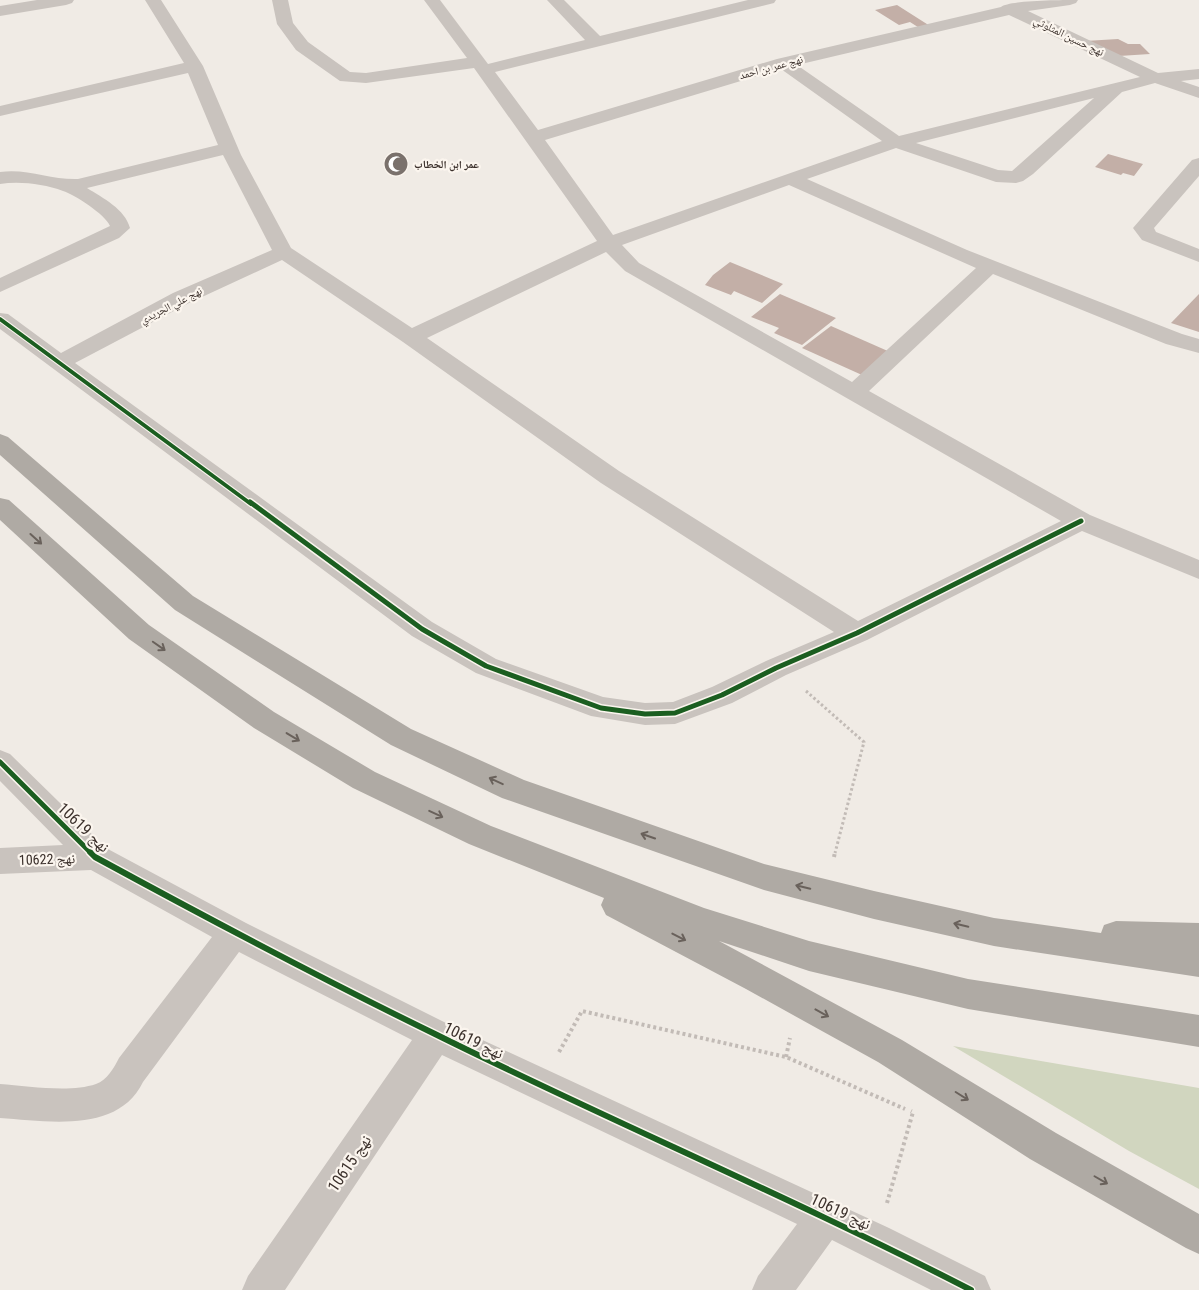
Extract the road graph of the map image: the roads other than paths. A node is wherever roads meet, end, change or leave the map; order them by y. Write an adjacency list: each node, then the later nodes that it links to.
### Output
1 (8, 0): 10 (street)
2 (66, 0): 12 (street)
3 (153, 0): 15 (street)
4 (280, 0): 16 (street)
5 (432, 0): 16 (street)
6 (555, 0): 13 (street)
7 (768, 0): 13 (street)
8 (980, 0): 11 (street, نهج حسين المثلوثي)
9 (1070, 0): 11 (street, نهج عمر بن احمد)
10 (0, 1)
11 (1012, 9): 14 (street, نهج عمر بن احمد); 18 (street, نهج حسين المثلوثي)
12 (0, 11)
13 (596, 42): 16 (street)
14 (782, 63): 22 (street, نهج عمر بن احمد); 23 (street)
15 (194, 66): 21 (street); 24 (street)
16 (480, 66): 22 (street)
17 (1199, 74): 18 (street)
18 (1156, 78): 19 (street); 20 (street, نهج حسين المثلوثي)
19 (1117, 87): 23 (street); 23 (street)
20 (1199, 93)
21 (0, 111)
22 (534, 137): 29 (street)
23 (896, 142): 27 (street)
24 (229, 148): 28 (street); 30 (street)
25 (1199, 164): 31 (street)
26 (0, 178): 28 (street)
27 (791, 179): 29 (street); 32 (street)
28 (69, 186): 33 (street)
29 (609, 243): 35 (street); 38 (street)
30 (283, 252): 35 (street); 37 (street, نهج علي الجريدي)
31 (1199, 256)
32 (990, 266): 36 (street); 38 (street)
33 (0, 286)
34 (0, 319): 37 (street)
35 (411, 337): 43 (street)
36 (1199, 346)
37 (60, 362): 43 (street)
38 (854, 393): 41 (street)
39 (0, 442): 48 (highway, one-way to 39)
40 (0, 506): 45 (highway, one-way to 45)
41 (1081, 521): 42 (street); 43 (street)
42 (1198, 568)
43 (857, 633)
44 (0, 762): 46 (street, نهج 10619)
45 (480, 835): 52 (highway); 56 (highway, one-way to 56)
46 (95, 857): 47 (street, نهج 10622); 49 (street, نهج 10619)
47 (0, 861)
48 (994, 932): 50 (highway); 51 (highway)
49 (234, 933): 53 (street, نهج 10619); 54 (street)
50 (1199, 937)
51 (1199, 962)
52 (1199, 1032)
53 (436, 1035): 55 (street, نهج 10619); 57 (street, نهج 10615)
54 (0, 1101)
55 (825, 1218): 58 (street); 59 (street, نهج 10619)
56 (1199, 1235)
57 (262, 1290)
58 (772, 1290)
59 (971, 1290)

